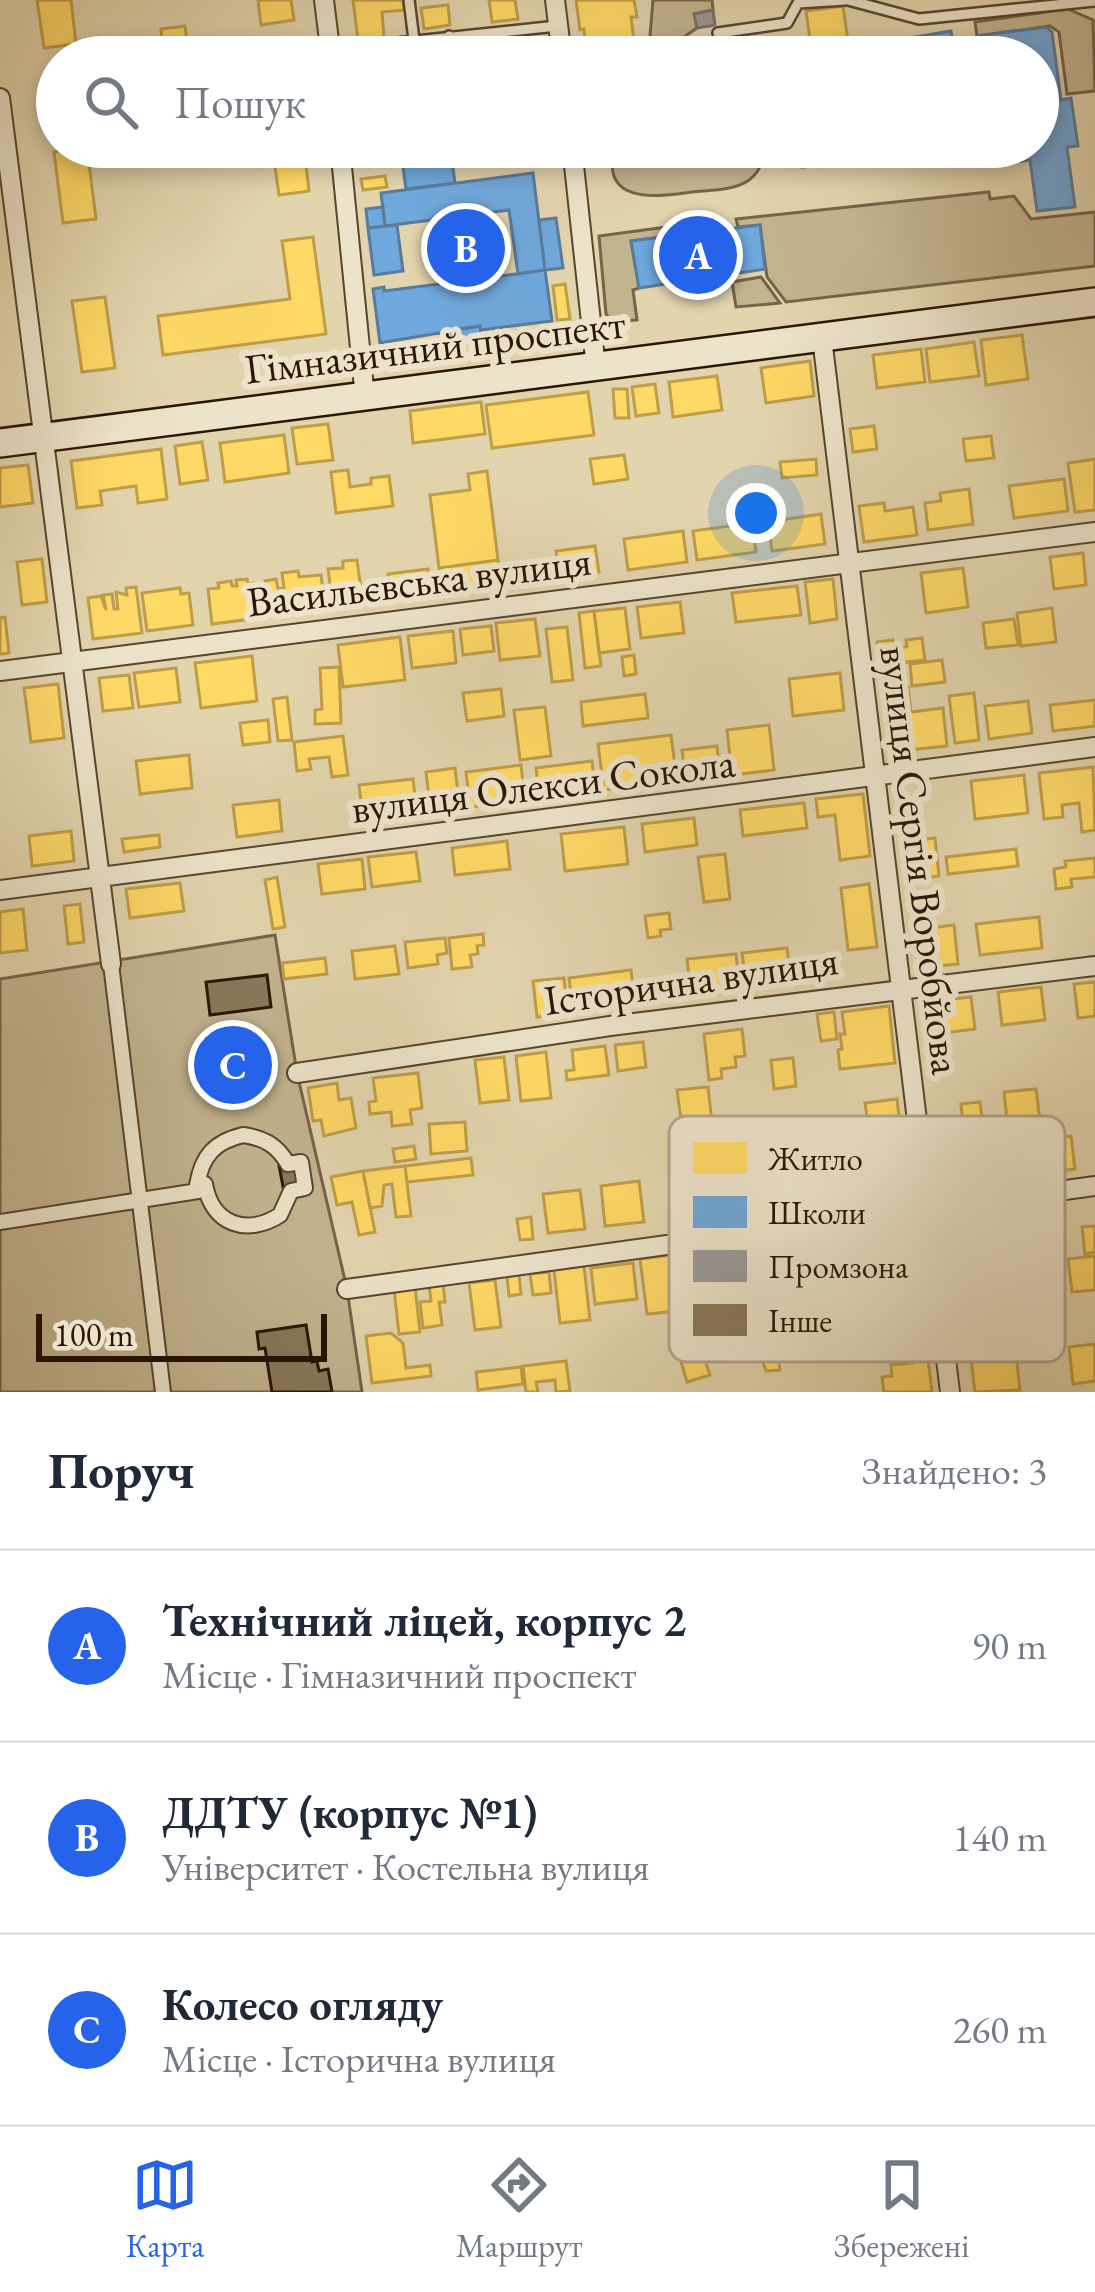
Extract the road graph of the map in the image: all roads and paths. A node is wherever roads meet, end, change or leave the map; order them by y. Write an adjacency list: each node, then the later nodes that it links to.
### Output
1 (324, 0): 8 (street)
2 (409, 0): 9 (lane)
3 (555, 0): 6 (street)
4 (847, 0): 5 (lane); 7 (lane)
5 (1095, 2)
6 (558, 26): 10 (lane); 11 (street)
7 (718, 33)
8 (328, 36)
9 (414, 36)
10 (449, 36)
11 (559, 36)
12 (0, 98): 19 (street)
13 (342, 168): 18 (street)
14 (574, 168): 17 (street)
15 (1095, 302): 16 (main road, Гімназичний проспект)
16 (823, 338): 17 (main road, Гімназичний проспект); 22 (street, вулиця Сергія Воробйова)
17 (596, 368): 18 (main road, Гімназичний проспект)
18 (365, 398): 19 (main road, Гімназичний проспект)
19 (42, 438): 20 (main road, Гімназичний проспект); 23 (street)
20 (0, 443)
21 (1095, 532): 22 (street, Васильєвська вулиця)
22 (848, 563): 23 (street, Васильєвська вулиця); 26 (street, вулиця Сергія Воробйова)
23 (73, 661): 24 (street, Васильєвська вулиця); 27 (street)
24 (0, 671)
25 (1095, 747): 26 (street, вулиця Олекси Сокола)
26 (874, 778): 27 (street, вулиця Олекси Сокола); 31 (street, вулиця Сергія Воробйова)
27 (101, 878): 28 (street, вулиця Олекси Сокола); 29 (street)
28 (0, 890)
29 (111, 964): 37 (street)
30 (1095, 967): 31 (street, Історична вулиця)
31 (901, 988): 32 (street, Історична вулиця); 33 (street, вулиця Сергія Воробйова)
32 (298, 1073)
33 (917, 1116)
34 (201, 1184): 34 (street); 37 (street)
35 (1095, 1186): 36 (street)
36 (1065, 1190)
37 (140, 1201): 38 (street); 42 (street)
38 (0, 1222)
39 (669, 1244): 40 (street)
40 (347, 1289)
41 (946, 1362): 43 (street, вулиця Сергія Воробйова)
42 (163, 1392)
43 (950, 1392)

